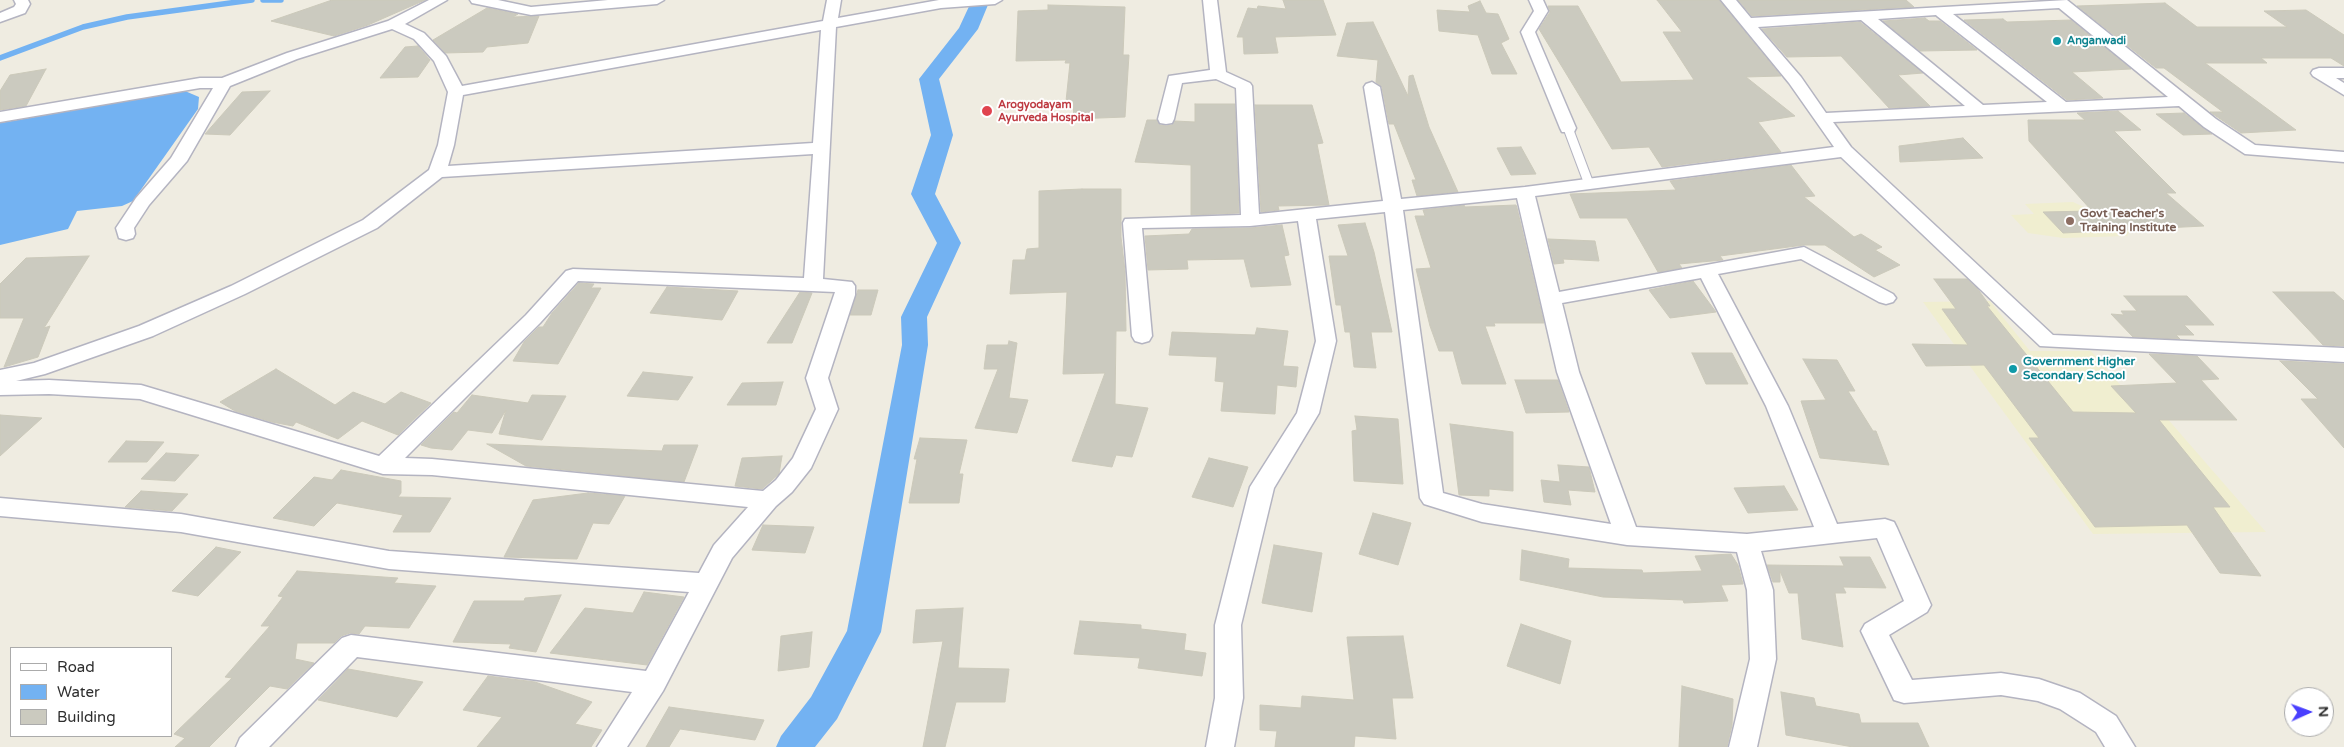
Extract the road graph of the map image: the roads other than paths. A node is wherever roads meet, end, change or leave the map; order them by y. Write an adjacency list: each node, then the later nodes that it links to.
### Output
1 (21, 0): 13 (street)
2 (440, 0): 14 (street)
3 (477, 0): 4 (street)
4 (657, 0)
5 (834, 0): 16 (street)
6 (972, 0): 7 (street); 16 (street)
7 (995, 0)
8 (1210, 0): 18 (street)
9 (1536, 0): 29 (street)
10 (1728, 0): 15 (street)
11 (1942, 13): 12 (street); 23 (street); 24 (street)
12 (1866, 17): 15 (street); 25 (street)
13 (0, 18)
14 (392, 24): 19 (street); 22 (street)
15 (1748, 24): 27 (street)
16 (829, 26): 22 (street); 30 (street)
17 (2344, 73): 21 (street)
18 (1218, 74): 28 (street); 38 (street)
19 (224, 83): 26 (street); 39 (street)
20 (1372, 87): 36 (street)
21 (2344, 90)
22 (456, 92): 33 (street)
23 (2183, 100): 24 (street); 32 (street)
24 (2062, 106): 25 (street)
25 (1979, 110): 27 (street)
26 (0, 117)
27 (1821, 118): 31 (street)
28 (1166, 120)
29 (1568, 128): 34 (lane)
30 (822, 148): 33 (street); 41 (street)
31 (1845, 151): 34 (street); 45 (street)
32 (2344, 157)
33 (437, 172): 46 (street)
34 (1589, 184): 35 (street)
35 (1525, 192): 36 (street); 43 (street)
36 (1393, 205): 37 (street); 52 (street)
37 (1306, 214): 38 (street); 58 (street)
38 (1250, 220): 44 (street)
39 (126, 234)
40 (1707, 271): 42 (street); 43 (street); 51 (street)
41 (813, 285): 48 (street); 49 (street)
42 (1886, 298)
43 (1551, 299): 52 (street)
44 (1142, 336)
45 (2344, 355)
46 (0, 377)
47 (0, 388): 48 (street)
48 (383, 466): 49 (street)
49 (768, 500): 54 (street)
50 (0, 507): 54 (street)
51 (1829, 534): 53 (street); 60 (street)
52 (1627, 536): 53 (street)
53 (1747, 543): 59 (street)
54 (706, 583): 55 (street)
55 (653, 683): 56 (street); 57 (street)
56 (250, 747)
57 (611, 747)
58 (1220, 747)
59 (1743, 747)
60 (2121, 747)

